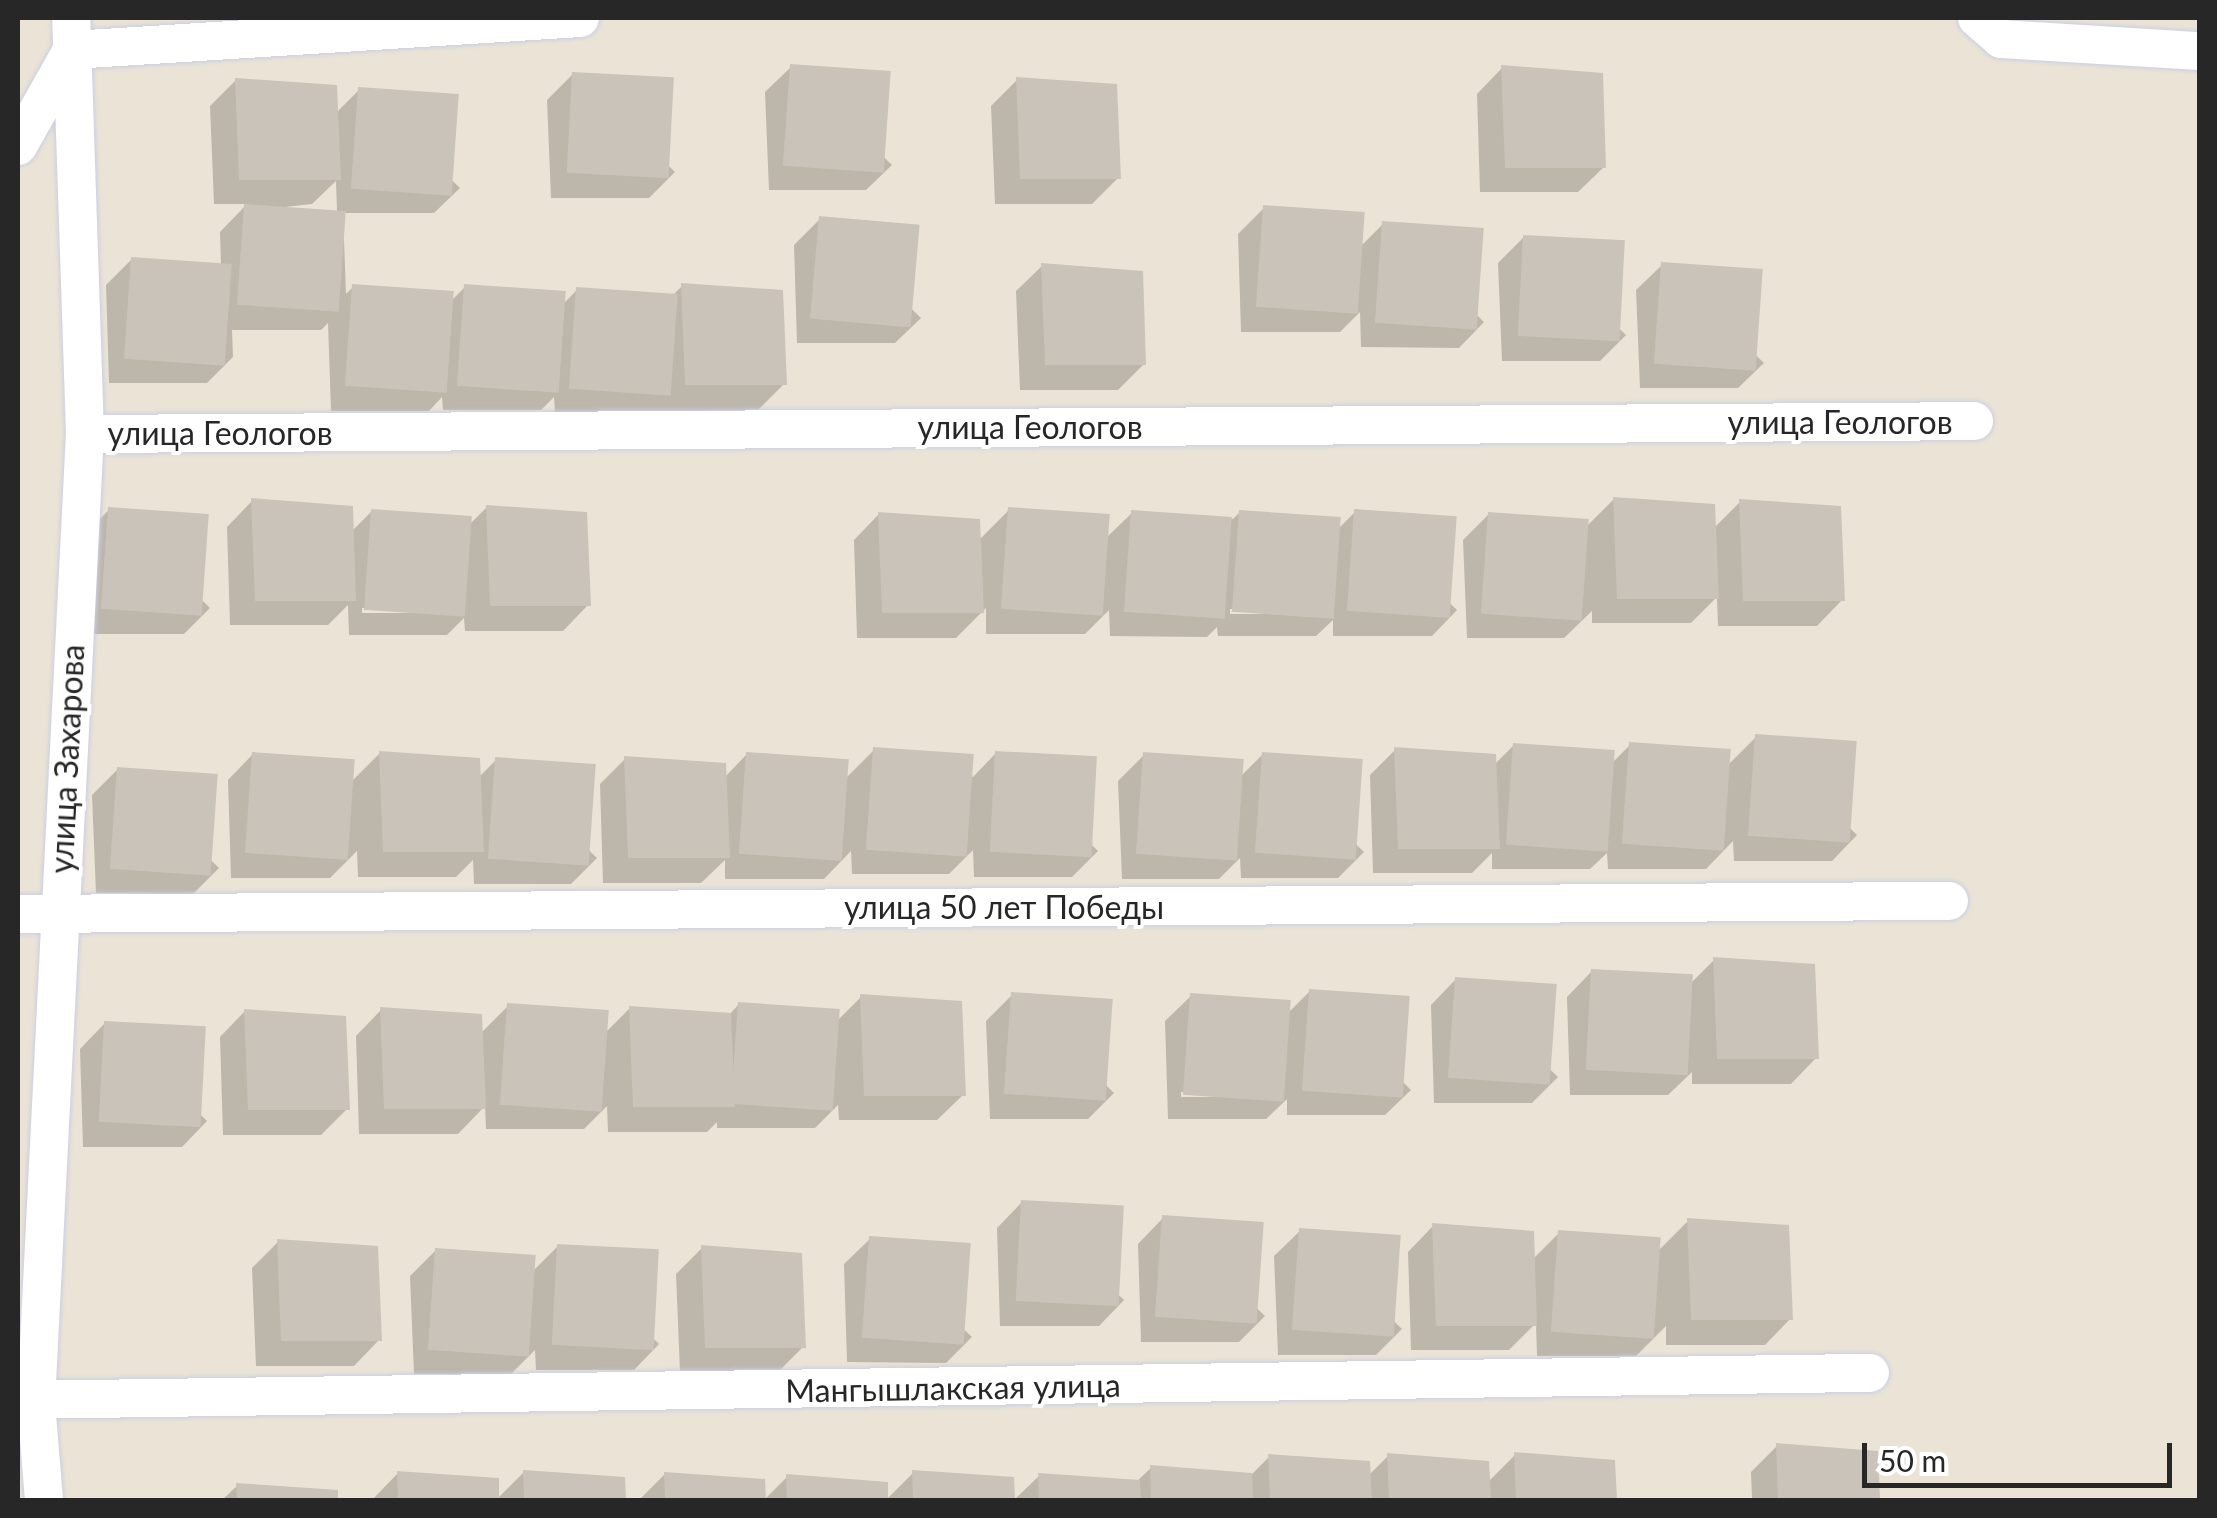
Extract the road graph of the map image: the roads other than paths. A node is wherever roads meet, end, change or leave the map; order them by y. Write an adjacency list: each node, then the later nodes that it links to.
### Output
1 (580, 18): 3 (street)
2 (1977, 18): 4 (street)
3 (71, 34): 5 (street); 7 (street, улица Захарова)
4 (2200, 51)
5 (18, 146)
6 (1974, 421): 7 (street, улица Геологов)
7 (85, 434): 9 (street, улица Захарова)
8 (1949, 901): 9 (street, улица 50 лет Победы)
9 (58, 913): 10 (street, улица 50 лет Победы); 12 (street, улица Захарова)
10 (18, 914)
11 (1870, 1372): 12 (street, Мангышлакская улица)
12 (27, 1401): 13 (street, улица Захарова)
13 (44, 1500)

